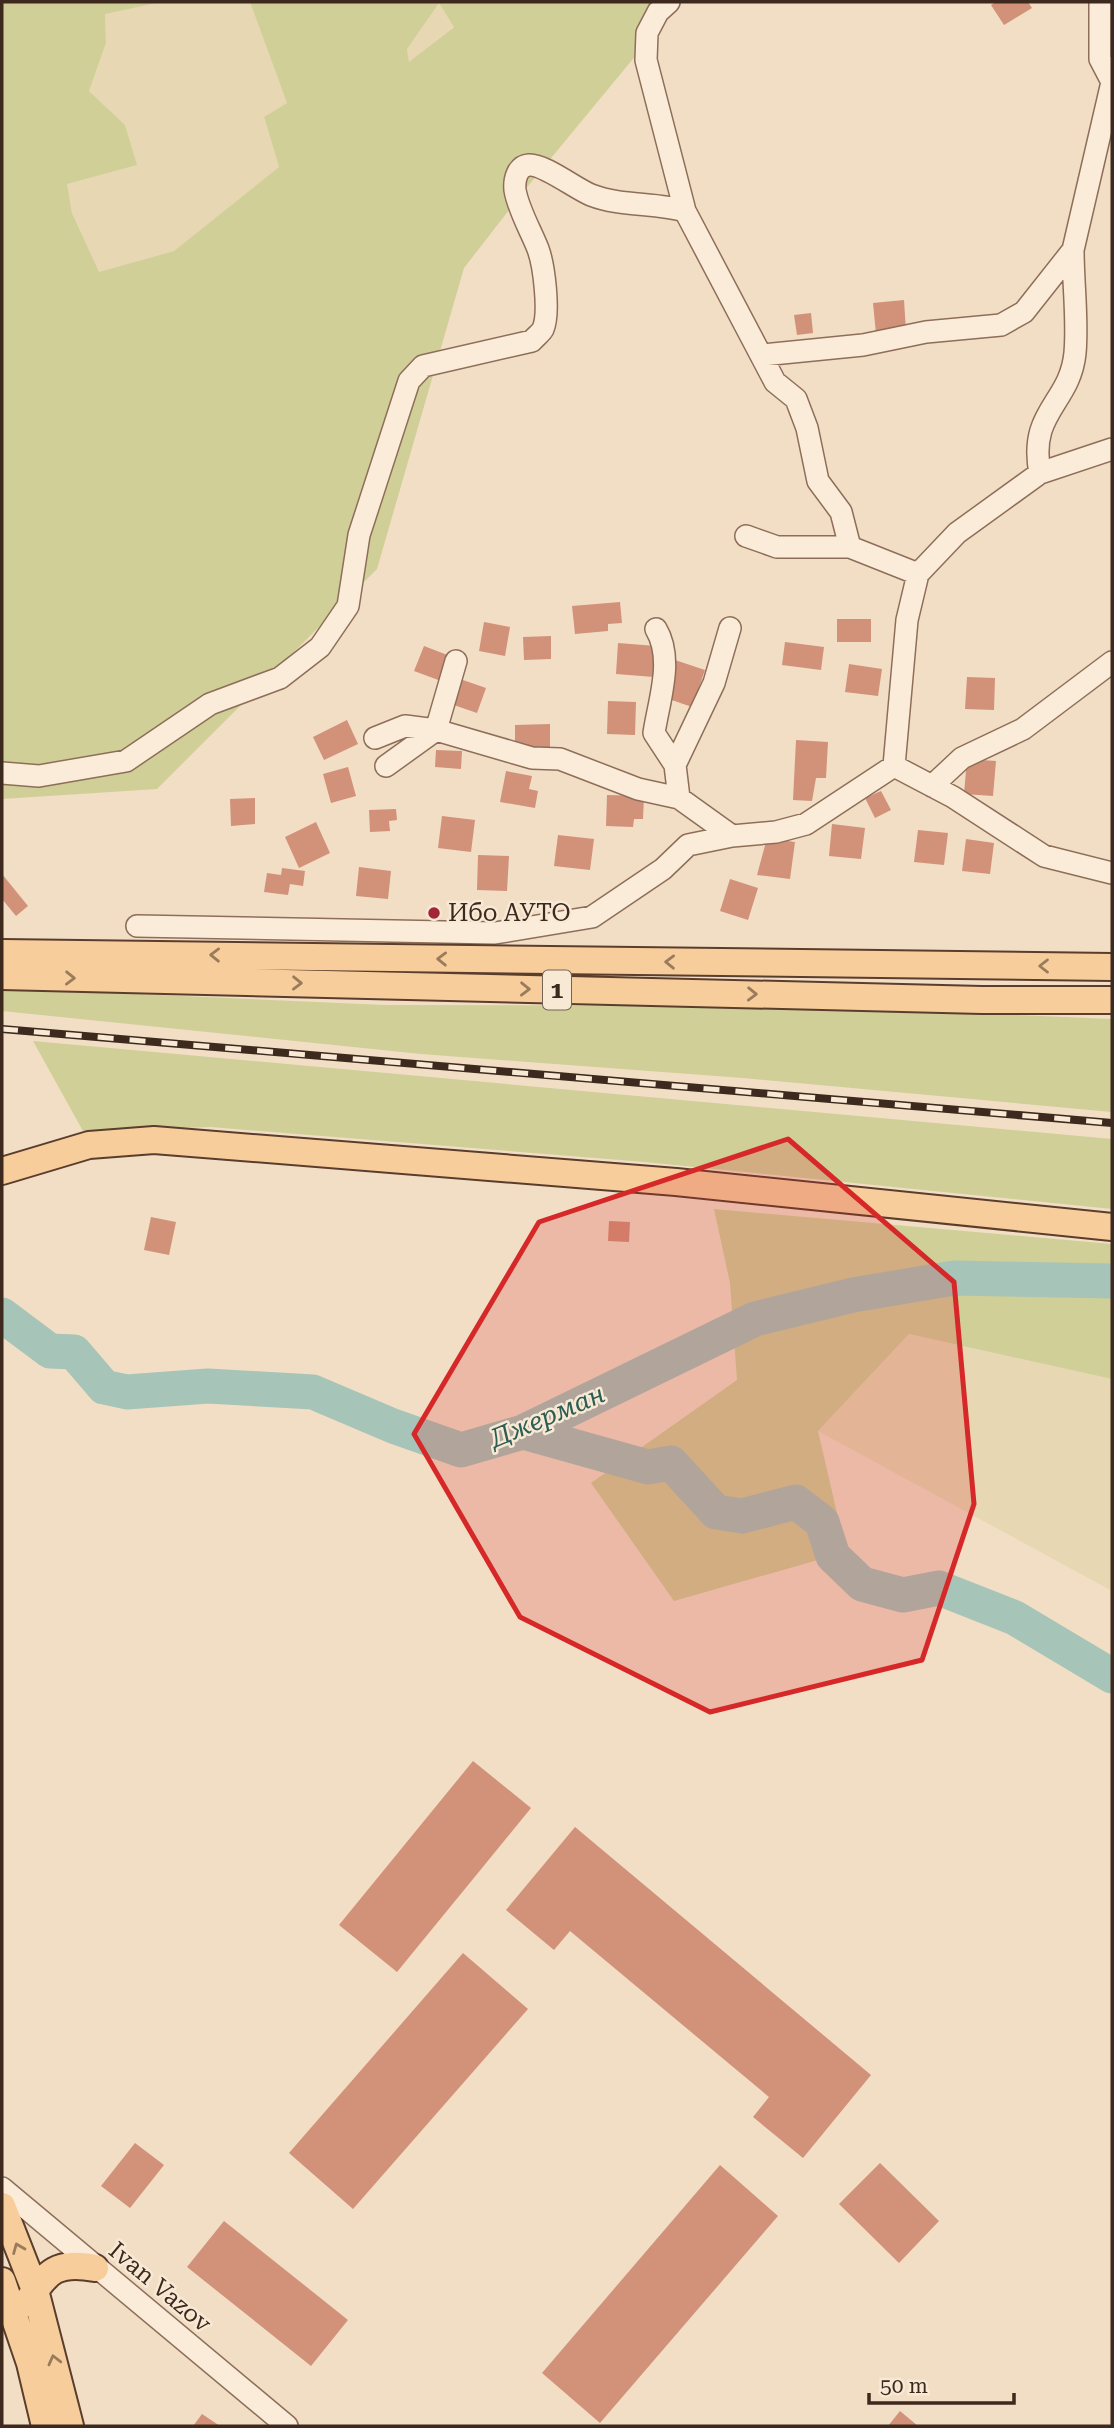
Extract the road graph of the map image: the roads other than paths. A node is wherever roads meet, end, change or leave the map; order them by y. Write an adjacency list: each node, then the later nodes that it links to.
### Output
1 (669, 2): 4 (street)
2 (1100, 2): 3 (street)
3 (1112, 82): 5 (street)
4 (685, 211): 6 (street); 23 (street)
5 (1073, 250): 6 (street); 8 (street)
6 (762, 355): 10 (street)
7 (1112, 449): 8 (street)
8 (1040, 473): 11 (street)
9 (746, 536): 10 (street)
10 (850, 547): 11 (street)
11 (918, 575): 22 (street)
12 (730, 628): 20 (street)
13 (656, 629): 18 (street)
14 (456, 661): 17 (street)
15 (1112, 662): 24 (street)
16 (645, 703): 18 (street)
17 (436, 730): 19 (street); 21 (street); 25 (street)
18 (654, 733): 20 (street)
19 (375, 738)
20 (675, 765): 25 (street)
21 (386, 766)
22 (894, 766): 24 (street); 26 (street)
23 (2, 773)
24 (932, 786): 27 (street)
25 (680, 798): 26 (street)
26 (732, 835): 28 (street)
27 (1112, 873)
28 (137, 926)
29 (2, 953): 30 (main road, 1, one-way to 29)
30 (1112, 967)
31 (2, 976): 32 (main road, 1, one-way to 32)
32 (1112, 1000)
33 (2, 1171): 34 (main road)
34 (1112, 1227)
35 (2, 2188): 37 (street, Ivan Vazov)
36 (2, 2206): 39 (main road, one-way to 36)
37 (95, 2268): 39 (main road); 43 (street, Ivan Vazov)
38 (2, 2281): 40 (main road)
39 (35, 2290): 40 (main road); 42 (main road, one-way to 39)
40 (17, 2320): 41 (main road)
41 (45, 2426)
42 (70, 2426)
43 (286, 2426)

